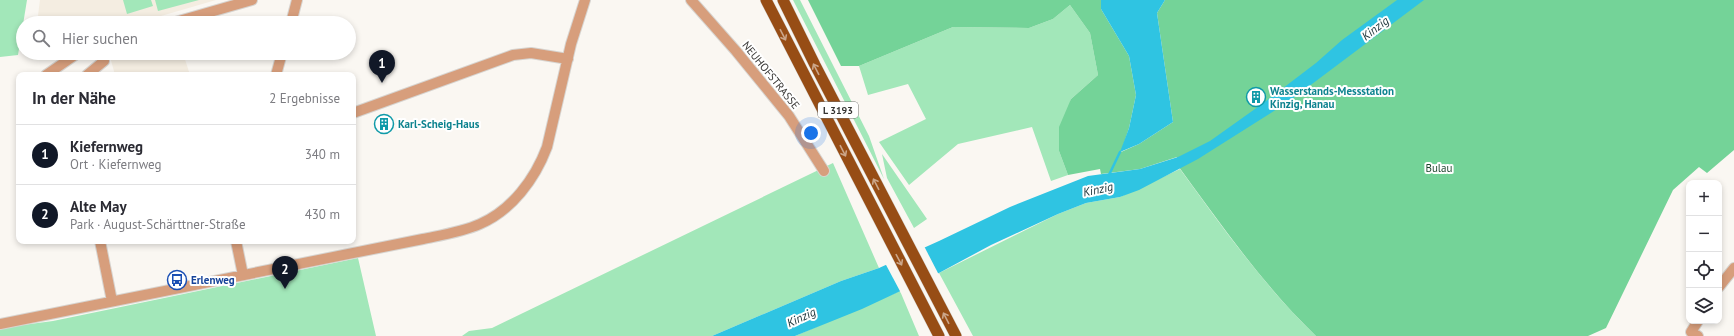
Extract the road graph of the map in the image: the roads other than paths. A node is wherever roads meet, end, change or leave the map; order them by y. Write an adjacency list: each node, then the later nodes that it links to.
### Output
1 (252, 0): 7 (street)
2 (297, 0): 8 (street)
3 (585, 0): 9 (street)
4 (691, 0): 17 (street, NEUHOFSTRASSE)
5 (766, 0): 26 (highway, L 3193, one-way to 26)
6 (783, 0): 27 (highway, L 3193, one-way to 6)
7 (196, 16)
8 (293, 16)
9 (568, 58): 16 (street); 21 (street)
10 (68, 60): 13 (street)
11 (104, 60): 14 (street)
12 (280, 60): 15 (street)
13 (50, 72)
14 (90, 72)
15 (277, 72)
16 (356, 112)
17 (824, 171)
18 (101, 244): 23 (street)
19 (237, 244): 21 (street)
20 (1734, 268): 22 (street)
21 (243, 275): 23 (street)
22 (1722, 283)
23 (112, 301): 24 (street)
24 (0, 324)
25 (1696, 324): 28 (street)
26 (939, 336)
27 (956, 336)
28 (1698, 336)

